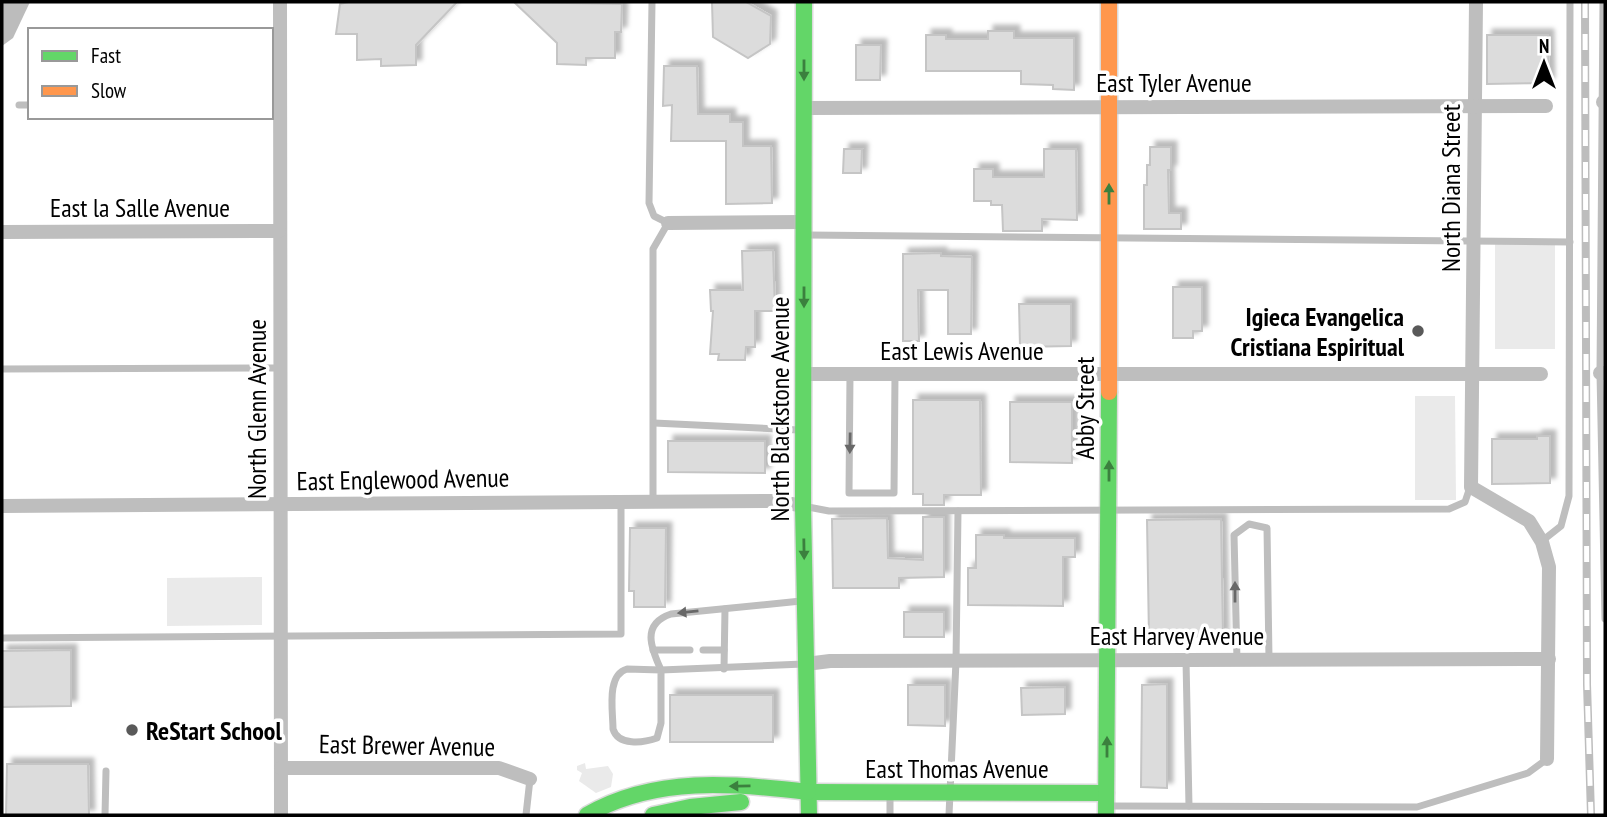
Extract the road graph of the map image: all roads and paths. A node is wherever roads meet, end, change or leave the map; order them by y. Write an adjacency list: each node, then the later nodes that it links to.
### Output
1 (280, 2): 9 (street, North Glenn Avenue)
2 (652, 2): 16 (lane)
3 (804, 2): 15 (main road, North Blackstone Avenue, one-way to 15)
4 (1109, 2): 13 (main road, Abby Street)
5 (1476, 2): 14 (street, North Diana Street)
6 (1570, 2): 23 (lane)
7 (1603, 2): 8 (lane)
8 (1604, 102): 21 (lane)
9 (276, 104): 18 (street, North Glenn Avenue)
10 (19, 105): 11 (lane)
11 (28, 105)
12 (1546, 106): 14 (street, East Tyler Avenue)
13 (1109, 107): 14 (street, East Tyler Avenue); 15 (street, East Tyler Avenue); 20 (main road, Abby Street, one-way to 13)
14 (1475, 107): 22 (street, North Diana Street)
15 (803, 108): 17 (main road, North Blackstone Avenue)
16 (668, 223): 17 (street); 33 (lane)
17 (804, 228): 20 (lane); 27 (main road, North Blackstone Avenue, one-way to 27)
18 (279, 231): 19 (street, East la Salle Avenue); 24 (street, North Glenn Avenue)
19 (2, 232)
20 (1109, 239): 22 (lane); 30 (main road, Abby Street)
21 (1603, 239): 26 (lane)
22 (1475, 240): 23 (lane); 31 (street, North Diana Street)
23 (1570, 242): 46 (lane)
24 (281, 368): 25 (lane); 39 (street, North Glenn Avenue)
25 (2, 369)
26 (1603, 373): 40 (lane)
27 (804, 374): 28 (street, East Lewis Avenue); 34 (main road, North Blackstone Avenue)
28 (850, 374): 29 (street, East Lewis Avenue); 36 (lane, one-way to 36)
29 (895, 374): 30 (street, East Lewis Avenue); 36 (lane)
30 (1110, 374): 31 (street, East Lewis Avenue); 43 (main road, Abby Street, one-way to 30)
31 (1472, 374): 32 (street, East Lewis Avenue); 35 (street)
32 (1541, 374)
33 (654, 423): 34 (lane); 38 (lane)
34 (804, 430): 42 (main road, North Blackstone Avenue)
35 (1471, 487): 43 (lane); 46 (street)
36 (894, 494): 44 (lane)
37 (621, 501): 38 (street, East Englewood Avenue); 39 (street, East Englewood Avenue); 50 (lane)
38 (653, 501): 42 (street, East Englewood Avenue)
39 (281, 504): 41 (street, East Englewood Avenue); 50 (street, North Glenn Avenue)
40 (1604, 504): 49 (lane)
41 (2, 506)
42 (803, 506): 44 (lane); 47 (main road, North Blackstone Avenue, one-way to 47)
43 (1108, 510): 45 (lane); 58 (main road, Abby Street)
44 (894, 511): 45 (lane)
45 (958, 511): 61 (lane)
46 (1542, 542): 57 (street)
47 (805, 600): 48 (lane); 62 (main road, North Blackstone Avenue)
48 (725, 608): 52 (lane, one-way to 52); 55 (lane)
49 (1605, 619)
50 (281, 636): 51 (lane); 66 (street, North Glenn Avenue)
51 (2, 638)
52 (653, 650): 53 (lane); 64 (lane)
53 (690, 650)
54 (703, 650): 55 (lane)
55 (724, 650): 63 (lane)
56 (1269, 659): 57 (street, East Harvey Avenue); 60 (street, East Harvey Avenue); 60 (lane, one-way to 56)
57 (1549, 659): 65 (street)
58 (1107, 660): 59 (street, East Harvey Avenue); 61 (street, East Harvey Avenue); 72 (main road, Abby Street, one-way to 58)
59 (1186, 660): 60 (street, East Harvey Avenue); 73 (lane)
60 (1237, 660)
61 (956, 661): 62 (street, East Harvey Avenue); 71 (lane)
62 (806, 664): 63 (lane); 69 (main road, North Blackstone Avenue)
63 (724, 669): 64 (lane)
64 (662, 670): 64 (lane)
65 (1547, 759): 73 (lane)
66 (281, 768): 68 (street, East Brewer Avenue); 75 (street, North Glenn Avenue)
67 (106, 771): 74 (lane)
68 (530, 779): 76 (lane)
69 (808, 792): 70 (main road, East Thomas Avenue); 77 (main road, one-way to 77); 78 (main road); 81 (main road, North Blackstone Avenue)
70 (890, 792): 71 (main road, East Thomas Avenue); 82 (lane)
71 (950, 792): 72 (main road, East Thomas Avenue); 83 (lane)
72 (1106, 805): 73 (lane)
73 (1189, 806)
74 (105, 815)
75 (281, 815)
76 (526, 815)
77 (587, 815)
78 (653, 815)
79 (667, 815): 80 (main road)
80 (687, 815)
81 (808, 815)
82 (890, 815)
83 (950, 815)

